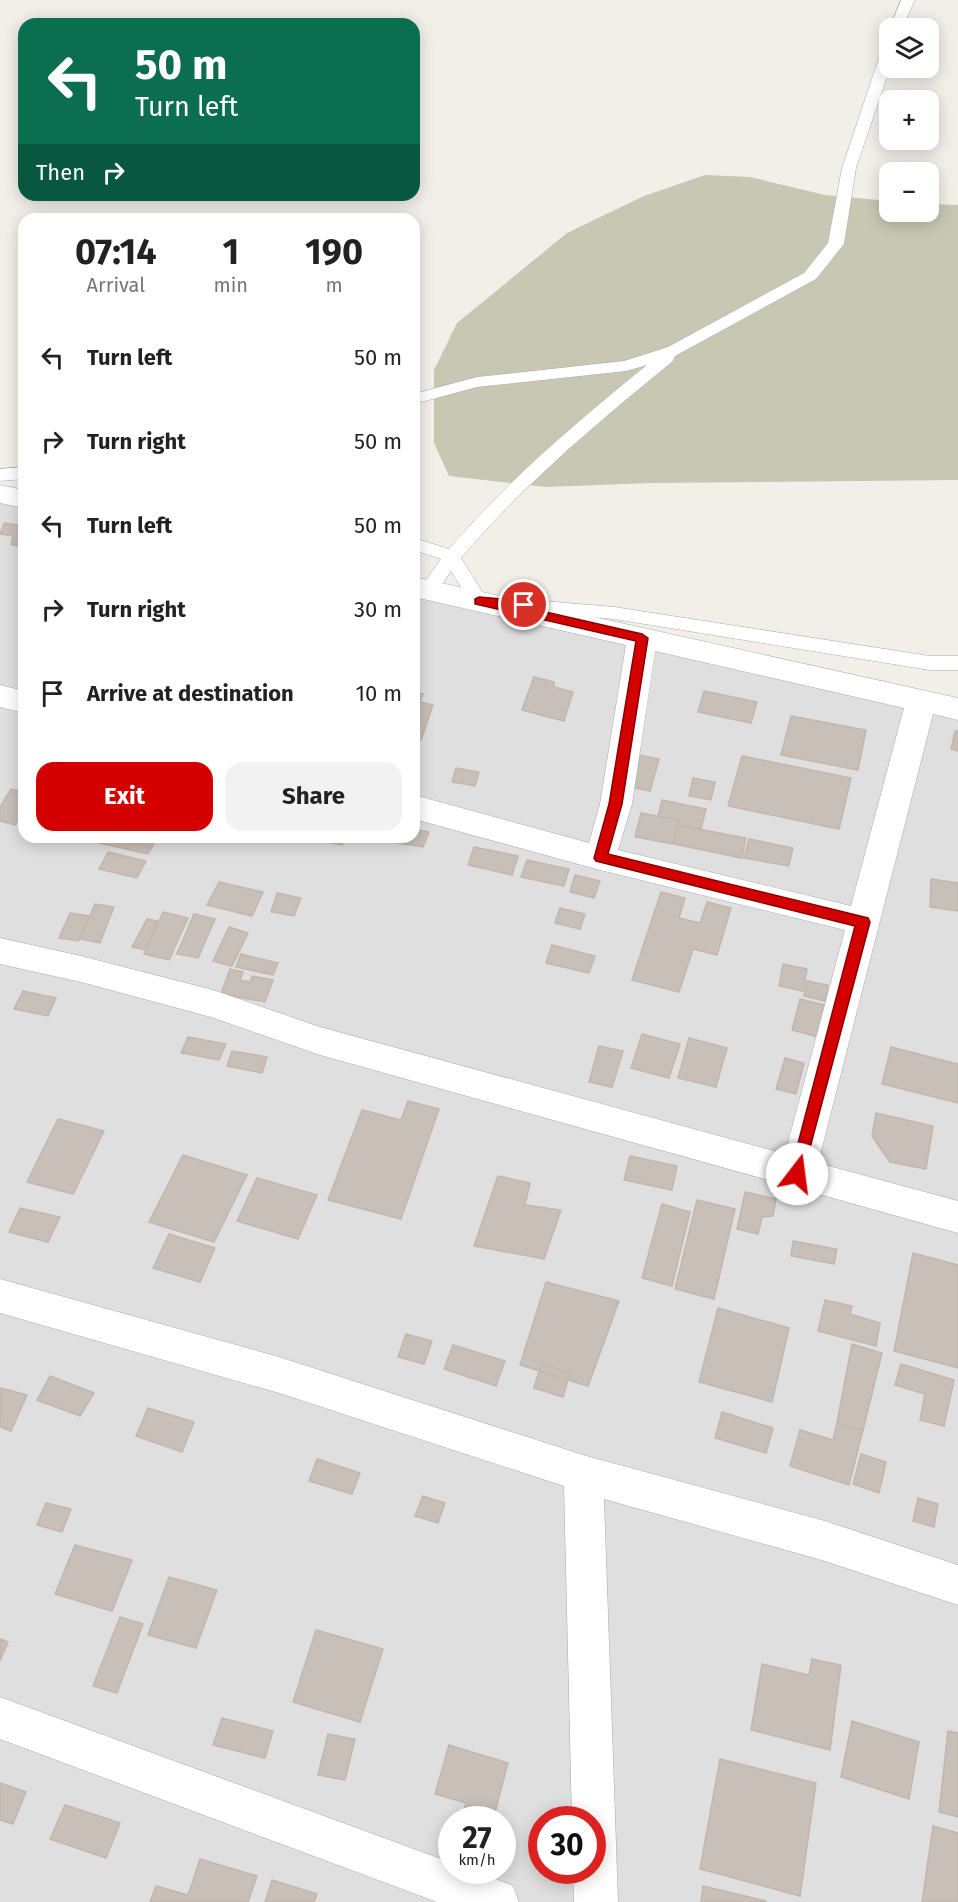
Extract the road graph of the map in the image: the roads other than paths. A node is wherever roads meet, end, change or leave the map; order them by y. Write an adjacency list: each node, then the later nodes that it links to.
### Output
1 (908, 0): 2 (lane)
2 (900, 18)
3 (879, 78): 4 (lane)
4 (674, 351): 5 (lane); 11 (lane)
5 (420, 397)
6 (18, 474): 7 (lane)
7 (0, 475)
8 (0, 494): 9 (street)
9 (18, 498)
10 (420, 546): 11 (lane)
11 (451, 556): 12 (lane); 13 (lane)
12 (421, 588): 13 (street)
13 (479, 602): 14 (street); 15 (lane)
14 (642, 638): 18 (street); 21 (street)
15 (958, 663)
16 (0, 696): 17 (street)
17 (18, 700)
18 (921, 701): 19 (street); 22 (street)
19 (958, 709)
20 (420, 809): 21 (street)
21 (600, 858): 22 (street)
22 (863, 922): 24 (street)
23 (0, 951): 24 (street)
24 (797, 1174): 25 (street)
25 (958, 1217)
26 (0, 1296): 27 (street)
27 (583, 1474): 28 (street); 31 (street)
28 (958, 1586)
29 (0, 1718): 30 (street)
30 (497, 1902)
31 (596, 1902)

